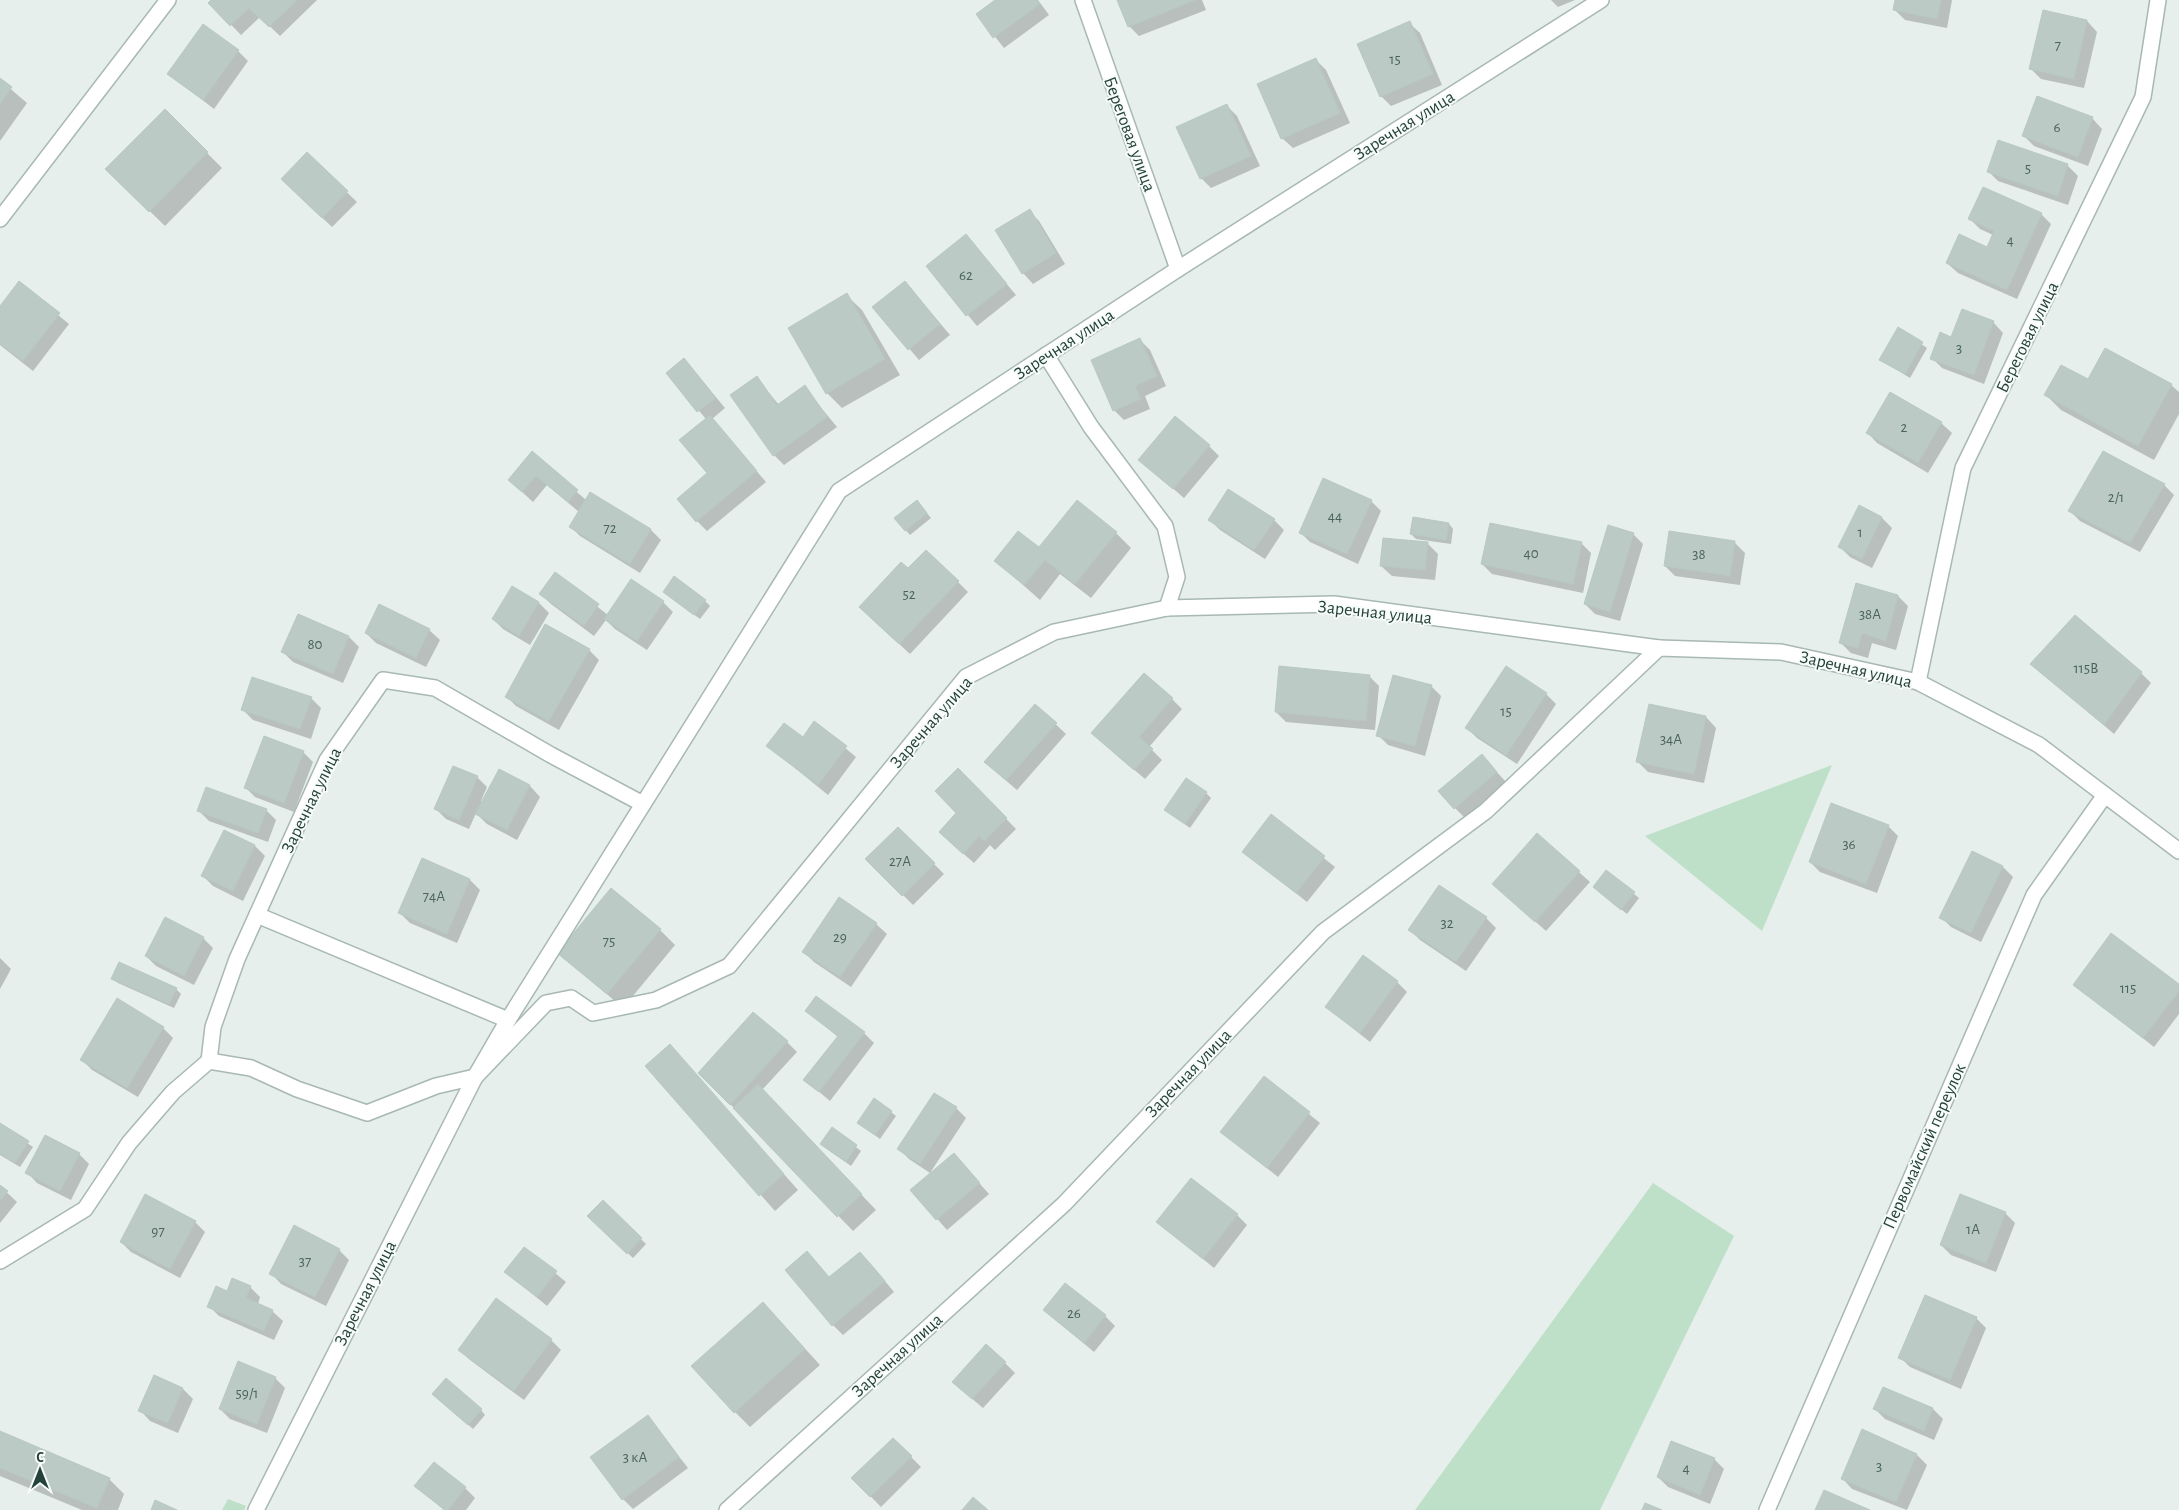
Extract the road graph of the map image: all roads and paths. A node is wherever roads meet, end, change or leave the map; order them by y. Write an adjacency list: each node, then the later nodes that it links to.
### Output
1 (168, 0): 5 (street)
2 (1083, 0): 6 (street, Береговая улица)
3 (1601, 0): 6 (street, Заречная улица)
4 (2158, 0): 10 (street, Береговая улица)
5 (0, 219)
6 (1178, 269): 7 (street, Заречная улица)
7 (1046, 355): 8 (street); 12 (street, Заречная улица)
8 (1167, 608): 9 (street, Заречная улица); 17 (street, Заречная улица)
9 (1659, 648): 10 (street, Заречная улица); 20 (street, Заречная улица)
10 (1918, 682): 11 (street, Заречная улица)
11 (2105, 795): 13 (street, Заречная улица); 21 (street, Первомайский переулок)
12 (643, 804): 14 (street, Заречная улица); 15 (street, Заречная улица)
13 (2179, 851)
14 (257, 915): 15 (street); 16 (street, Заречная улица)
15 (508, 1020): 17 (street, Заречная улица)
16 (209, 1061): 17 (street); 18 (street)
17 (475, 1077): 19 (street, Заречная улица)
18 (0, 1261)
19 (256, 1510)
20 (727, 1510)
21 (1767, 1510)

